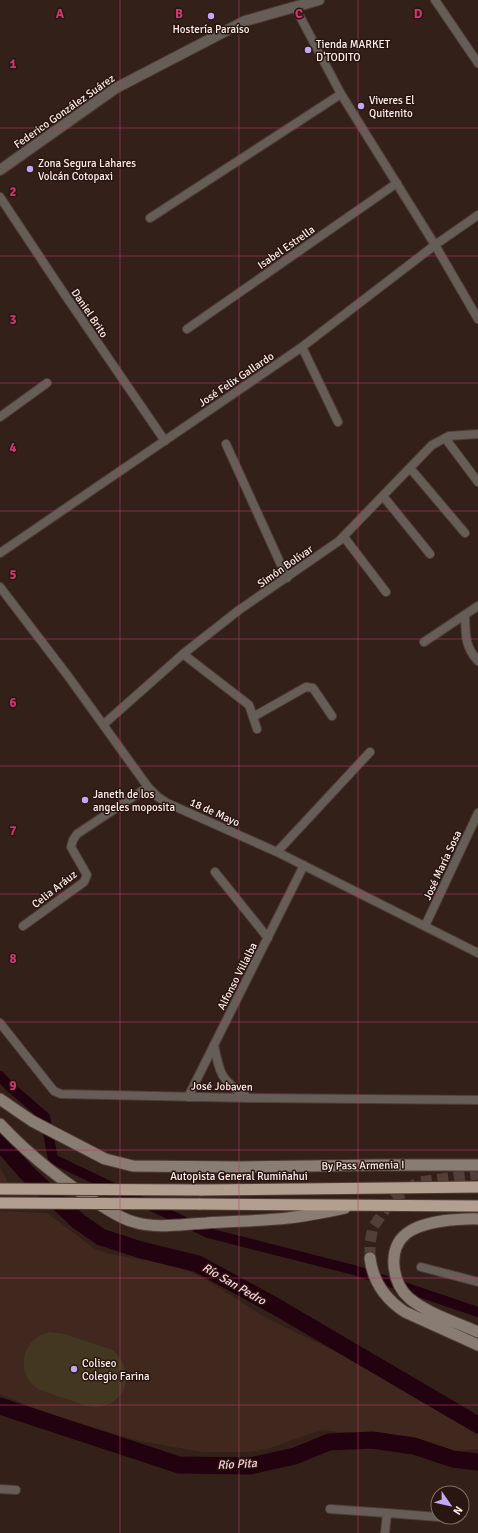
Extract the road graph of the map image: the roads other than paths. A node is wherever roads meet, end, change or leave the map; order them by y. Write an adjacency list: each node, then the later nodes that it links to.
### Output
1 (319, 0): 3 (street, Federico González Suárez)
2 (435, 0): 4 (street)
3 (295, 7): 5 (street); 6 (street, Federico González Suárez)
4 (478, 63)
5 (341, 94): 7 (street); 10 (street)
6 (0, 170)
7 (397, 183): 11 (street); 13 (street, Isabel Estrella)
8 (0, 197): 20 (street, Daniel Brito)
9 (478, 215): 11 (street, José Felix Gallardo)
10 (150, 218)
11 (435, 245): 12 (street); 14 (street, José Felix Gallardo)
12 (478, 318)
13 (187, 329)
14 (302, 347): 17 (street); 20 (street, José Felix Gallardo)
15 (46, 384): 16 (street)
16 (0, 417)
17 (338, 422)
18 (478, 434): 19 (street, Simón Bolívar)
19 (445, 438): 22 (street, Simón Bolívar); 23 (street)
20 (165, 441): 27 (street, José Felix Gallardo)
21 (226, 444): 29 (street)
22 (410, 468): 24 (street, Simón Bolívar); 25 (street)
23 (478, 482)
24 (383, 496): 26 (street, Simón Bolívar); 28 (street)
25 (465, 533)
26 (344, 537): 29 (street, Simón Bolívar); 31 (street)
27 (0, 553)
28 (430, 554)
29 (287, 578): 35 (street, Simón Bolívar)
30 (0, 587): 39 (street, 18 de Mayo)
31 (386, 592)
32 (478, 606): 33 (street)
33 (465, 615): 34 (street); 36 (street)
34 (424, 642)
35 (183, 654): 38 (street); 39 (street, Simón Bolívar)
36 (478, 661)
37 (332, 716): 38 (street)
38 (253, 717): 40 (street)
39 (104, 724): 42 (street, 18 de Mayo)
40 (258, 728)
41 (370, 752): 44 (street)
42 (148, 787): 44 (street, 18 de Mayo); 47 (street, Celia Aráuz)
43 (478, 814): 48 (street, José María Sosa)
44 (277, 852): 45 (street, 18 de Mayo)
45 (304, 865): 48 (street, 18 de Mayo); 49 (street, Alfonso Villalba)
46 (215, 872): 49 (street)
47 (23, 926)
48 (425, 926): 50 (street, 18 de Mayo)
49 (268, 938): 52 (street, Alfonso Villalba)
50 (478, 953)
51 (0, 1023): 53 (street, José Jobaven)
52 (214, 1045): 53 (street, Alfonso Villalba); 54 (street)
53 (188, 1097): 54 (street, José Jobaven)
54 (248, 1098): 56 (street, José Jobaven)
55 (0, 1099): 58 (main road, By Pass Armenia I)
56 (478, 1100)
57 (0, 1124): 62 (main road)
58 (478, 1165)
59 (478, 1187): 60 (highway, Autopista General Rumiñahui, bridge)
60 (0, 1189)
61 (0, 1203): 62 (highway, bridge)
62 (356, 1205): 63 (highway)
63 (478, 1206)
64 (478, 1219): 68 (main road)
65 (370, 1258): 69 (main road)
66 (421, 1267): 67 (street)
67 (478, 1282)
68 (478, 1332)
69 (478, 1345)
70 (0, 1489): 71 (street)
71 (16, 1490)
72 (330, 1509): 73 (street)
73 (387, 1513): 74 (street); 75 (street)
74 (430, 1516)
75 (386, 1533)

